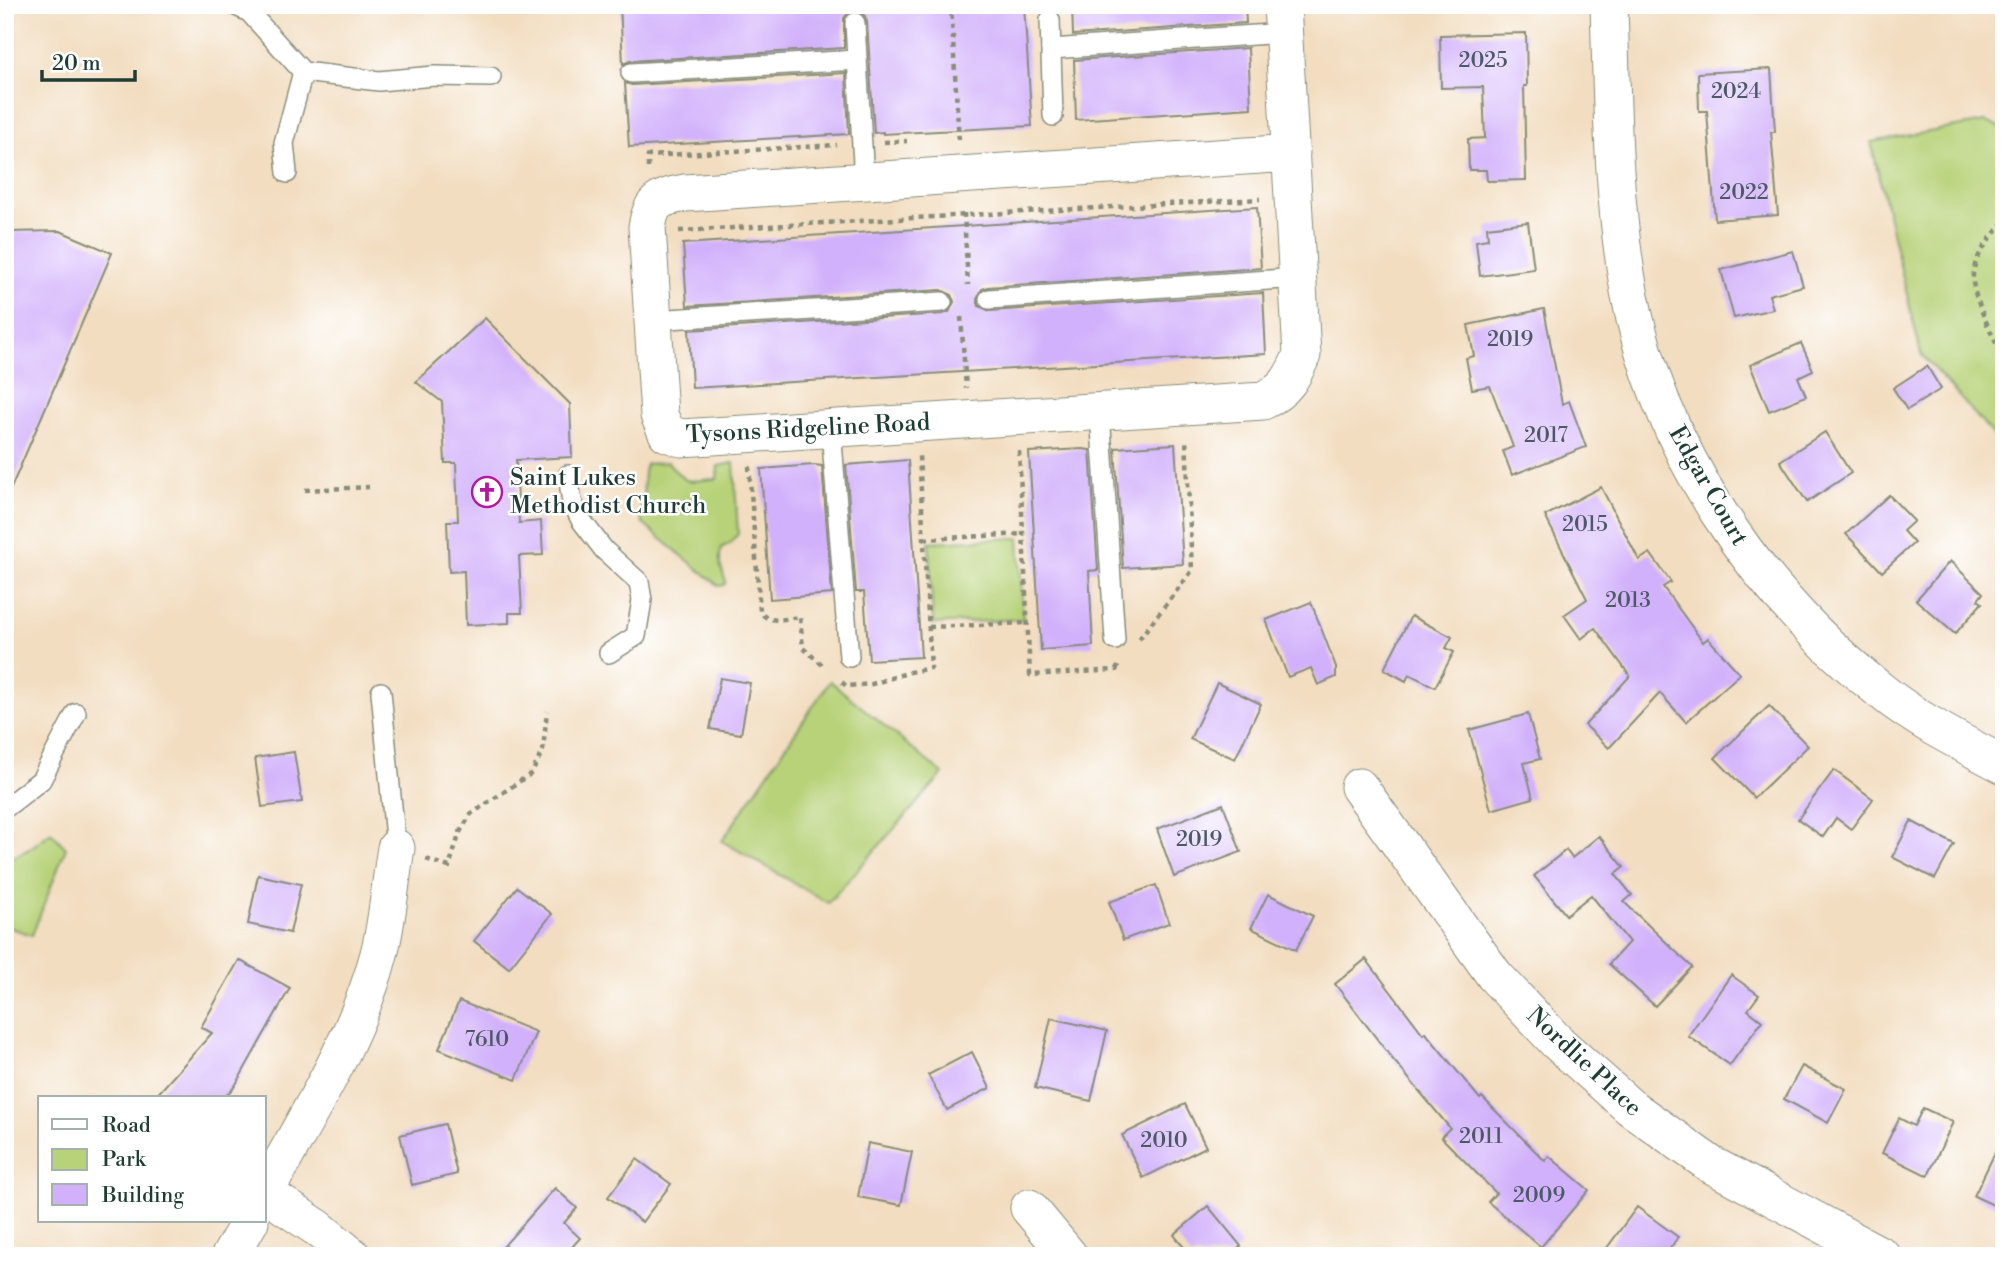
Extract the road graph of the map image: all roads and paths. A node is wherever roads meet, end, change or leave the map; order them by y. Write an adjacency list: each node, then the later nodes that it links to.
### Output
1 (234, 5): 9 (lane)
2 (951, 5): 15 (path)
3 (1609, 5): 46 (street, Edgar Court)
4 (1283, 19): 7 (lane); 13 (street, Tysons Ridgeline Road)
5 (1050, 20): 7 (lane)
6 (855, 23): 8 (lane)
7 (1051, 50): 12 (lane)
8 (857, 60): 10 (lane); 16 (lane)
9 (303, 72): 11 (lane); 14 (lane)
10 (631, 73)
11 (491, 77)
12 (1053, 116)
13 (1290, 153): 15 (street, Tysons Ridgeline Road); 20 (street, Tysons Ridgeline Road)
14 (287, 173)
15 (962, 175): 16 (street, Tysons Ridgeline Road)
16 (864, 181): 23 (street, Tysons Ridgeline Road)
17 (1265, 198): 19 (path)
18 (2004, 222): 24 (path)
19 (674, 232)
20 (1298, 278): 21 (lane); 25 (street, Tysons Ridgeline Road)
21 (989, 299)
22 (942, 302): 23 (lane)
23 (653, 320): 26 (street, Tysons Ridgeline Road)
24 (2004, 359)
25 (1100, 412): 26 (street, Tysons Ridgeline Road); 38 (lane)
26 (831, 429): 40 (lane)
27 (1199, 437): 28 (path)
28 (1186, 438)
29 (919, 451): 35 (path)
30 (749, 461): 41 (path)
31 (568, 475): 39 (lane)
32 (369, 487): 33 (path)
33 (305, 490)
34 (1023, 534): 35 (path)
35 (924, 539): 37 (path)
36 (1027, 623): 37 (path)
37 (929, 627): 42 (path)
38 (1115, 640)
39 (609, 653)
40 (849, 657)
41 (829, 671)
42 (837, 678)
43 (381, 692): 49 (lane)
44 (547, 711): 49 (path)
45 (76, 713): 48 (lane)
46 (2004, 765)
47 (1359, 787): 57 (street, Nordlie Place)
48 (5, 807)
49 (396, 848): 50 (street)
50 (266, 1192)
51 (266, 1195): 55 (street)
52 (1029, 1208): 56 (street)
53 (249, 1222): 54 (street)
54 (230, 1256)
55 (352, 1256)
56 (1069, 1256)
57 (1882, 1256)

